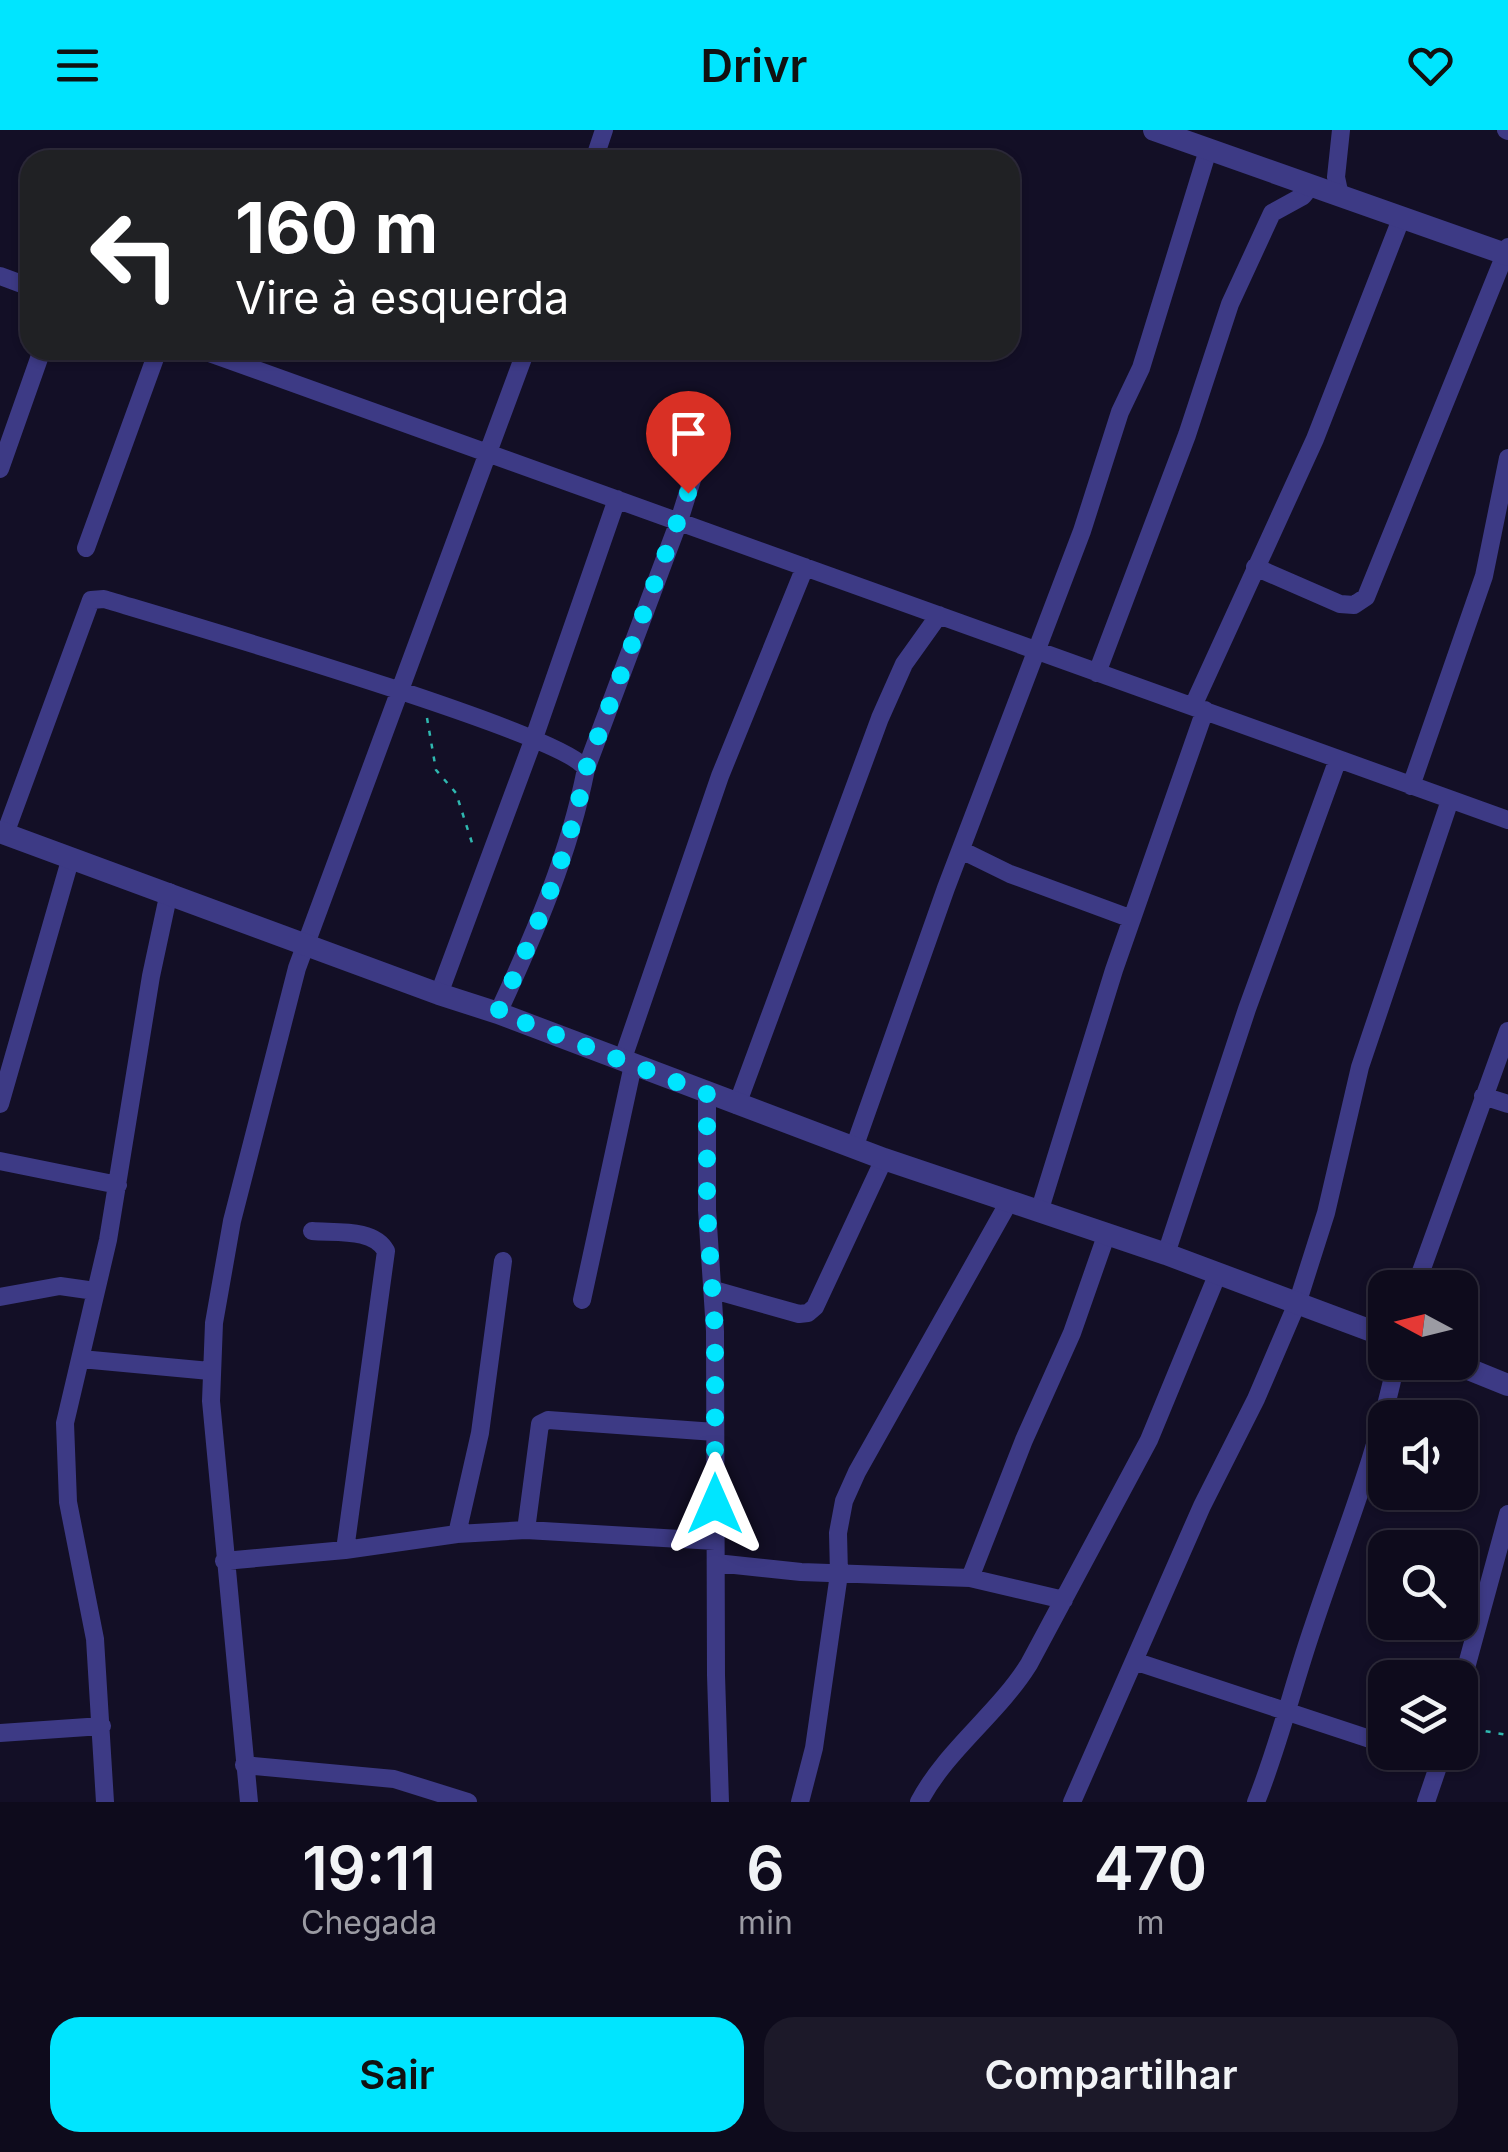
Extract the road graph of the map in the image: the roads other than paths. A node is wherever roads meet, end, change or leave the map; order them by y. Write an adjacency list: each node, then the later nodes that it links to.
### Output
1 (1154, 130): 3 (street)
2 (1341, 130): 5 (street)
3 (1208, 150): 4 (street); 23 (street)
4 (1311, 186): 5 (street); 24 (street)
5 (1340, 196): 6 (street)
6 (1401, 219): 7 (street); 21 (street)
7 (1507, 252): 21 (street)
8 (38, 360): 15 (street)
9 (154, 360): 18 (street)
10 (229, 360): 13 (street)
11 (522, 360): 13 (street)
12 (712, 416): 17 (street)
13 (489, 453): 16 (street); 25 (street)
14 (1508, 458): 19 (street)
15 (0, 470)
16 (617, 498): 17 (street); 27 (street)
17 (679, 521): 20 (street); 29 (street)
18 (86, 548)
19 (1500, 549): 30 (street)
20 (806, 566): 22 (street); 42 (street)
21 (1254, 567): 26 (street)
22 (939, 615): 23 (street); 47 (street)
23 (1036, 650): 24 (street); 34 (street)
24 (1097, 673): 26 (street)
25 (402, 692): 27 (street); 33 (street); 38 (street)
26 (1200, 708): 28 (street); 37 (street)
27 (534, 738): 29 (street); 39 (street)
28 (1338, 759): 30 (street); 56 (street)
29 (586, 769): 40 (street)
30 (1410, 786): 31 (street)
31 (1450, 800): 32 (street); 64 (street)
32 (1508, 820)
33 (3, 832): 35 (street)
34 (961, 850): 37 (street); 48 (street)
35 (70, 857): 36 (street); 45 (street)
36 (169, 892): 38 (street); 51 (street)
37 (1132, 919): 53 (street)
38 (306, 944): 39 (street); 67 (street)
39 (439, 994): 40 (street)
40 (498, 1012): 42 (street)
41 (1508, 1031): 44 (street)
42 (627, 1063): 43 (street); 63 (street)
43 (707, 1094): 47 (street); 60 (street)
44 (1483, 1096): 46 (street); 58 (street)
45 (0, 1104)
46 (1508, 1104)
47 (737, 1105): 48 (street)
48 (854, 1148): 49 (street)
49 (884, 1158): 52 (street); 60 (street)
50 (0, 1160): 51 (street)
51 (118, 1185): 61 (street)
52 (1010, 1200): 53 (street); 79 (street)
53 (1040, 1210): 55 (street)
54 (312, 1231): 76 (street)
55 (1107, 1234): 56 (street); 80 (street)
56 (1166, 1254): 59 (street)
57 (503, 1261): 74 (street)
58 (1422, 1270)
59 (1218, 1273): 64 (street); 81 (street)
60 (714, 1290): 71 (street)
61 (95, 1291): 62 (street); 66 (street)
62 (0, 1298)
63 (582, 1300)
64 (1298, 1301): 65 (street); 83 (street)
65 (1368, 1329)
66 (81, 1358): 67 (street); 85 (street)
67 (210, 1371): 77 (street)
68 (1478, 1373): 70 (street)
69 (1391, 1380): 84 (street)
70 (1508, 1385)
71 (715, 1432): 73 (street); 75 (street)
72 (1508, 1514): 82 (street)
73 (526, 1530): 74 (street); 75 (street)
74 (457, 1534): 76 (street)
75 (715, 1541): 78 (street)
76 (345, 1550): 77 (street)
77 (224, 1561): 88 (street)
78 (716, 1563): 79 (street); 93 (street)
79 (839, 1574): 80 (street); 94 (street)
80 (970, 1578): 81 (street)
81 (1064, 1600): 95 (street)
82 (1468, 1660)
83 (1134, 1661): 84 (street); 96 (street)
84 (1286, 1712): 87 (street); 97 (street)
85 (102, 1726): 86 (street); 90 (street)
86 (0, 1732)
87 (1368, 1739)
88 (244, 1765): 91 (street); 92 (street)
89 (1437, 1770): 98 (street)
90 (105, 1802)
91 (249, 1802)
92 (468, 1802)
93 (720, 1802)
94 (800, 1802)
95 (919, 1802)
96 (1072, 1802)
97 (1256, 1802)
98 (1426, 1802)

